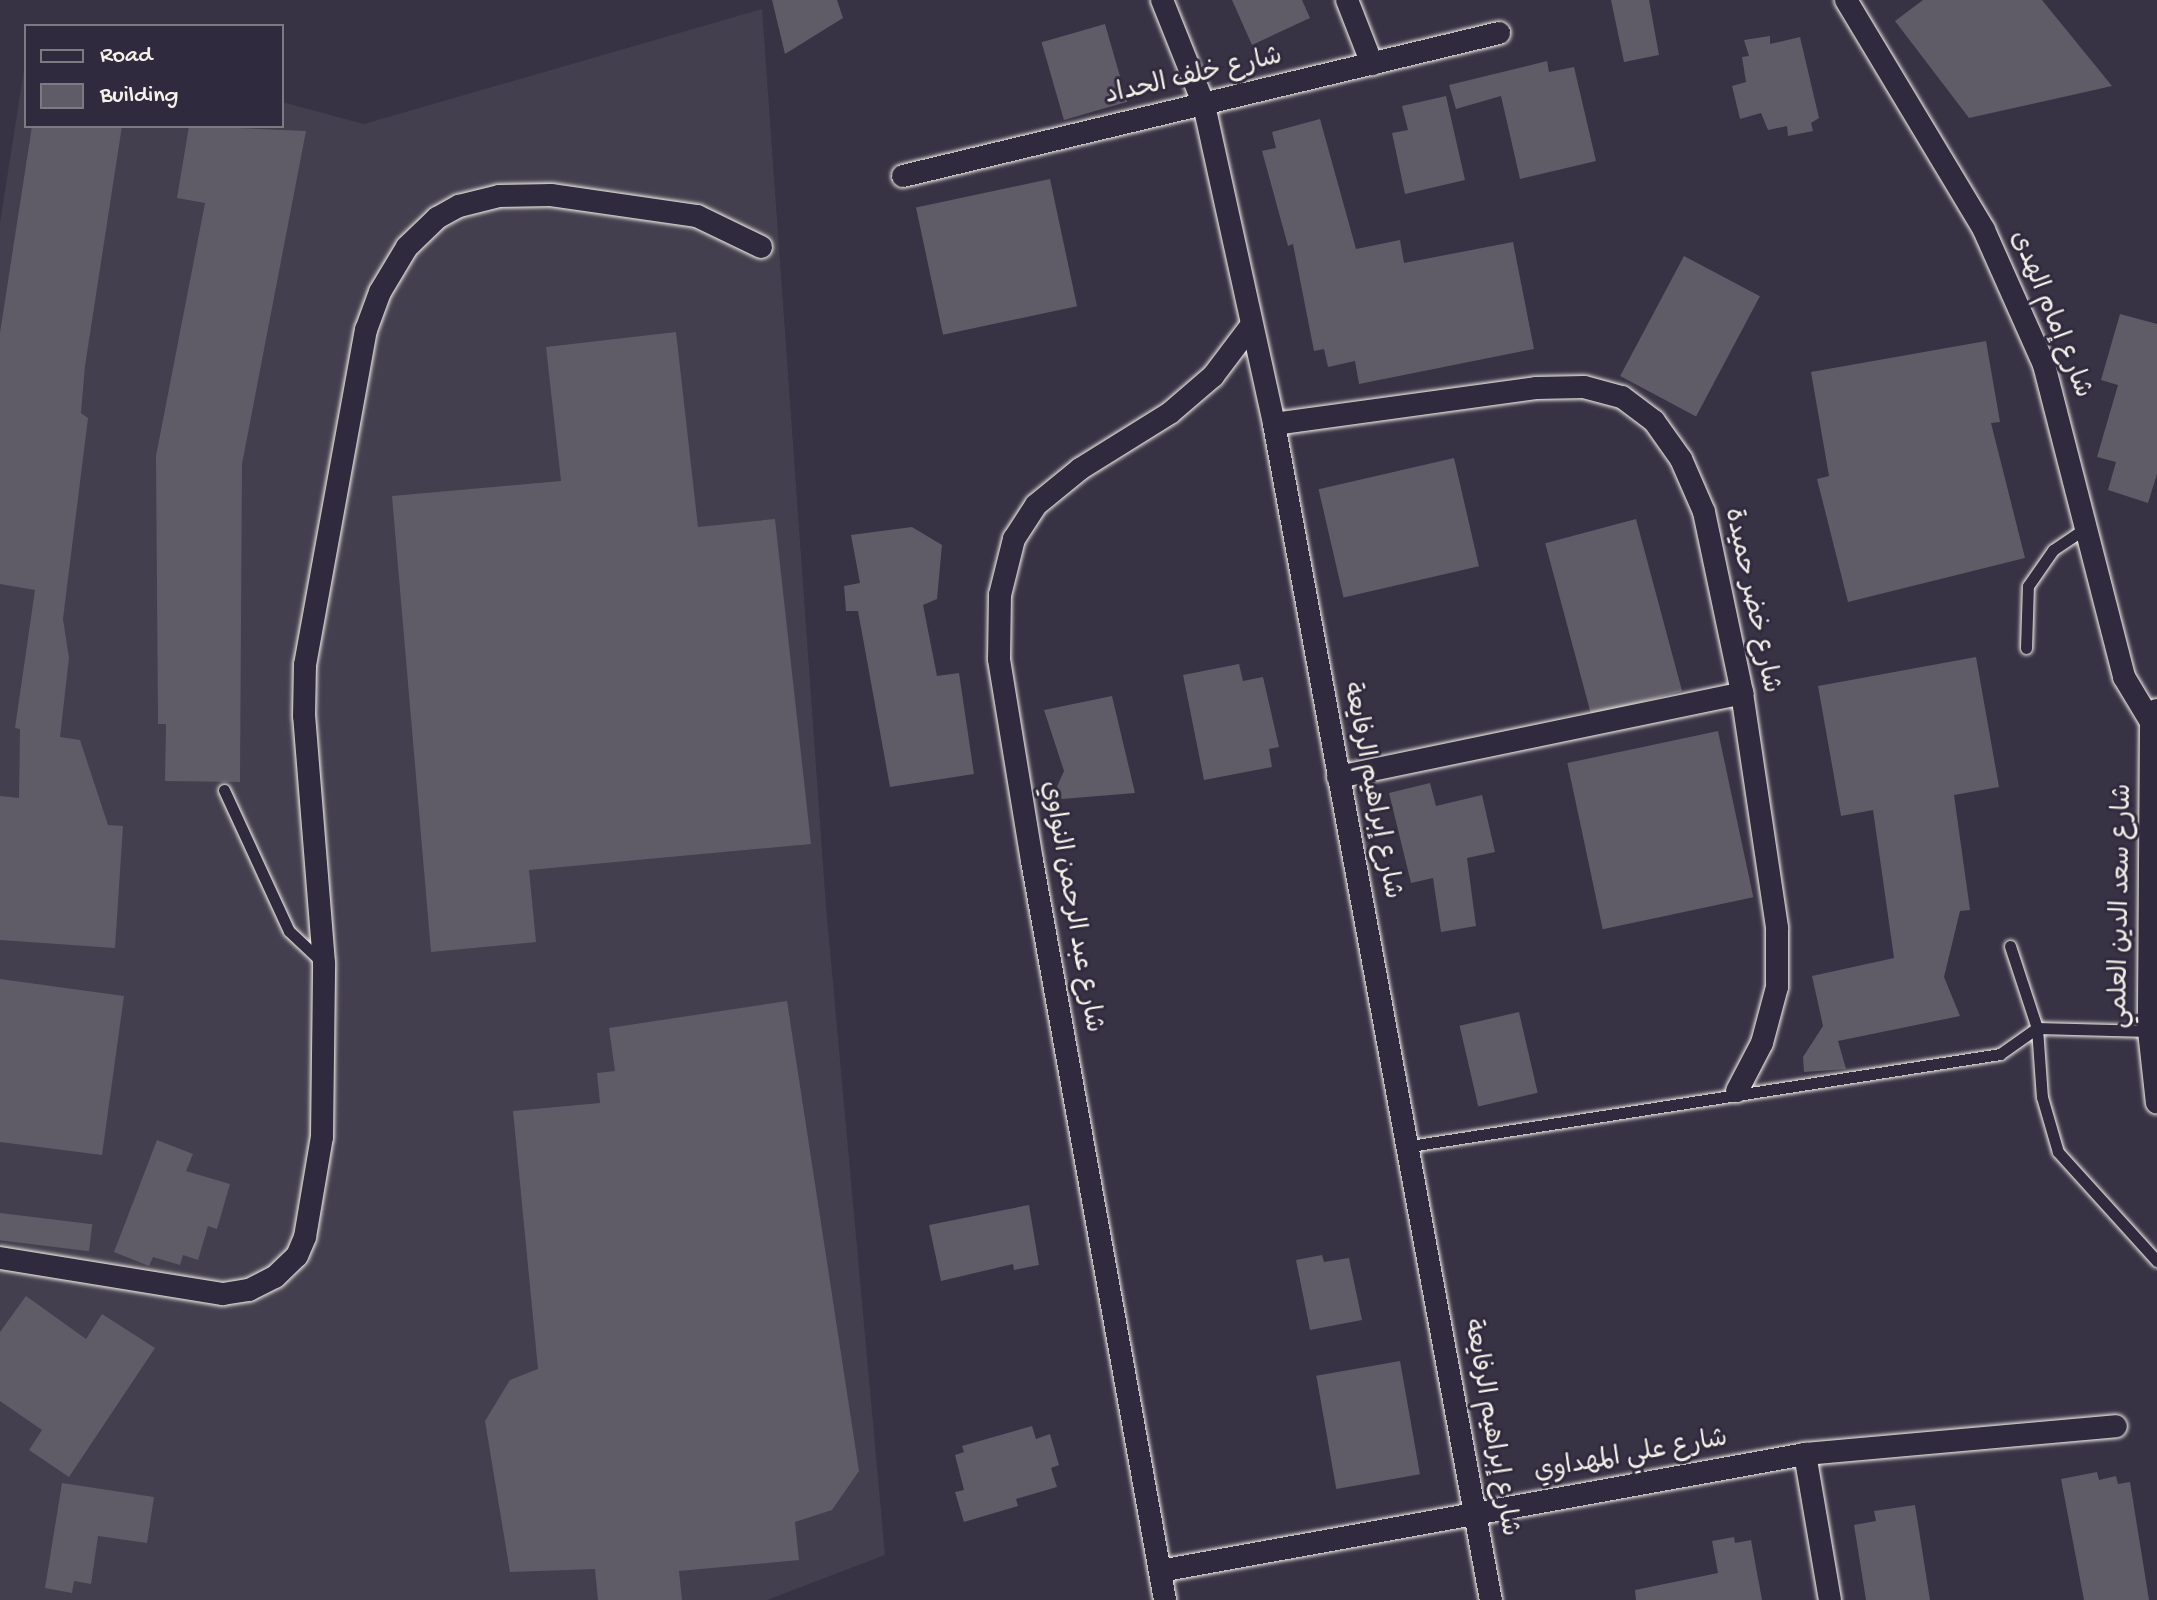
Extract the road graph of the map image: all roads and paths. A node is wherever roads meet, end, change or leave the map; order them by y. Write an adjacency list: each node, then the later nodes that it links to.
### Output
1 (1162, 0): 6 (street, شارع إبراهيم الرفايعة)
2 (1347, 0): 5 (street)
3 (1846, 0): 11 (street, شارع إمام الهدى)
4 (1499, 33): 5 (street, شارع خلف الحداد)
5 (1372, 64): 6 (street, شارع خلف الحداد)
6 (1204, 105): 7 (street, شارع خلف الحداد); 9 (street, شارع إبراهيم الرفايعة)
7 (903, 176)
8 (761, 247): 19 (street)
9 (1250, 327): 10 (street, شارع إبراهيم الرفايعة); 30 (street, شارع عبد الرحمن النواوي)
10 (1274, 424): 13 (street, شارع خضر حميدة); 16 (street, شارع إبراهيم الرفايعة)
11 (2086, 528): 12 (lane); 14 (street, شارع إمام الهدى)
12 (2026, 648)
13 (1742, 693): 16 (street); 22 (street, شارع خضر حميدة)
14 (2154, 716): 15 (street, شارع سعد الدين العلمي)
15 (2155, 754): 21 (street, شارع سعد الدين العلمي)
16 (1338, 777): 24 (street, شارع إبراهيم الرفايعة)
17 (224, 790): 19 (lane)
18 (2010, 946): 20 (lane)
19 (324, 963): 25 (street)
20 (2037, 1028): 21 (lane); 22 (lane); 26 (lane)
21 (2149, 1031): 23 (street, شارع سعد الدين العلمي)
22 (1737, 1091): 24 (lane)
23 (2157, 1103)
24 (1410, 1146): 29 (street, شارع إبراهيم الرفايعة)
25 (0, 1258)
26 (2157, 1261)
27 (2116, 1426): 28 (street, شارع علي المهداوي)
28 (1805, 1454): 29 (street, شارع علي المهداوي); 33 (street)
29 (1476, 1512): 30 (street, شارع علي المهداوي); 32 (street, شارع إبراهيم الرفايعة)
30 (1160, 1571): 31 (street, شارع عبد الرحمن النواوي)
31 (1165, 1600)
32 (1491, 1600)
33 (1830, 1600)

